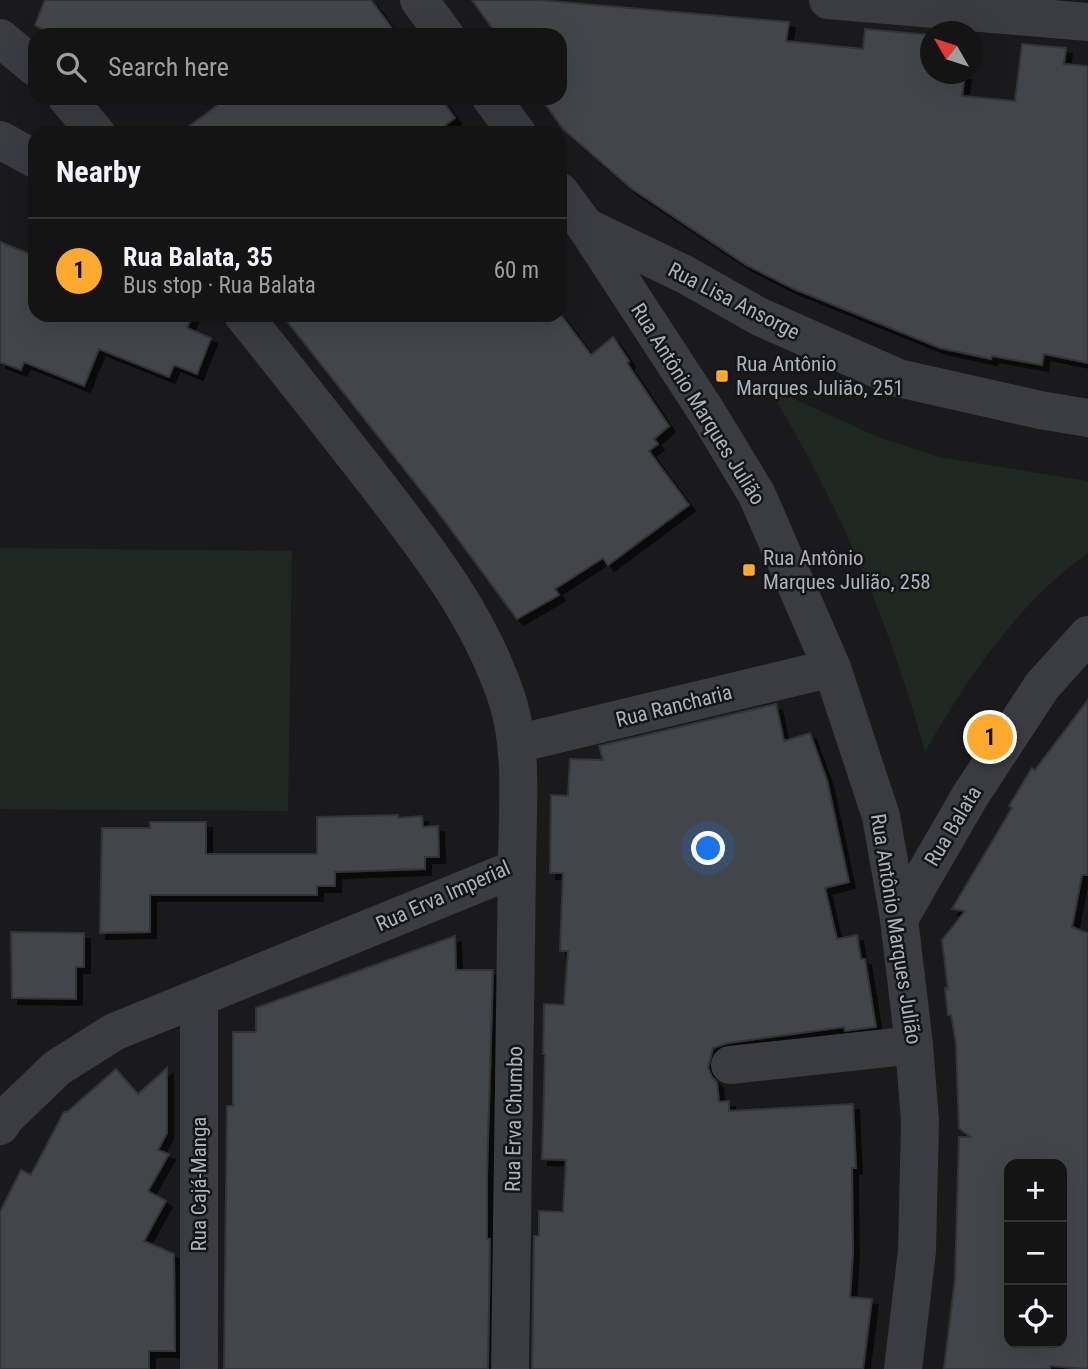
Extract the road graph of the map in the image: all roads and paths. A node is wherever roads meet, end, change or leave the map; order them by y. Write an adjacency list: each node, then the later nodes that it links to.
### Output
1 (419, 0): 4 (street)
2 (828, 0): 3 (street)
3 (1086, 15)
4 (440, 28)
5 (0, 38): 6 (street)
6 (28, 61)
7 (72, 105): 9 (street)
8 (496, 105): 10 (street)
9 (90, 126)
10 (512, 126)
11 (0, 140): 12 (street)
12 (28, 155)
13 (567, 201): 14 (street, Rua Antônio Marques Julião)
14 (586, 227): 16 (street, Rua Lisa Ansorge); 18 (street, Rua Antônio Marques Julião)
15 (249, 322): 19 (street, Rua Erva Imperial)
16 (1088, 418)
17 (1088, 635): 21 (street, Rua Balata)
18 (831, 668): 19 (street, Rua Rancharia); 21 (street, Rua Antônio Marques Julião)
19 (516, 744): 20 (street, Rua Erva Imperial)
20 (517, 868): 22 (street, Rua Erva Imperial); 27 (street, Rua Erva Chumbo)
21 (899, 919): 23 (street, Rua Antônio Marques Julião)
22 (199, 998): 25 (street, Rua Erva Imperial); 26 (street, Rua Cajá-Manga)
23 (914, 1045): 24 (street); 28 (street, Rua Antônio Marques Julião)
24 (730, 1065)
25 (0, 1126)
26 (199, 1369)
27 (510, 1369)
28 (902, 1369)

